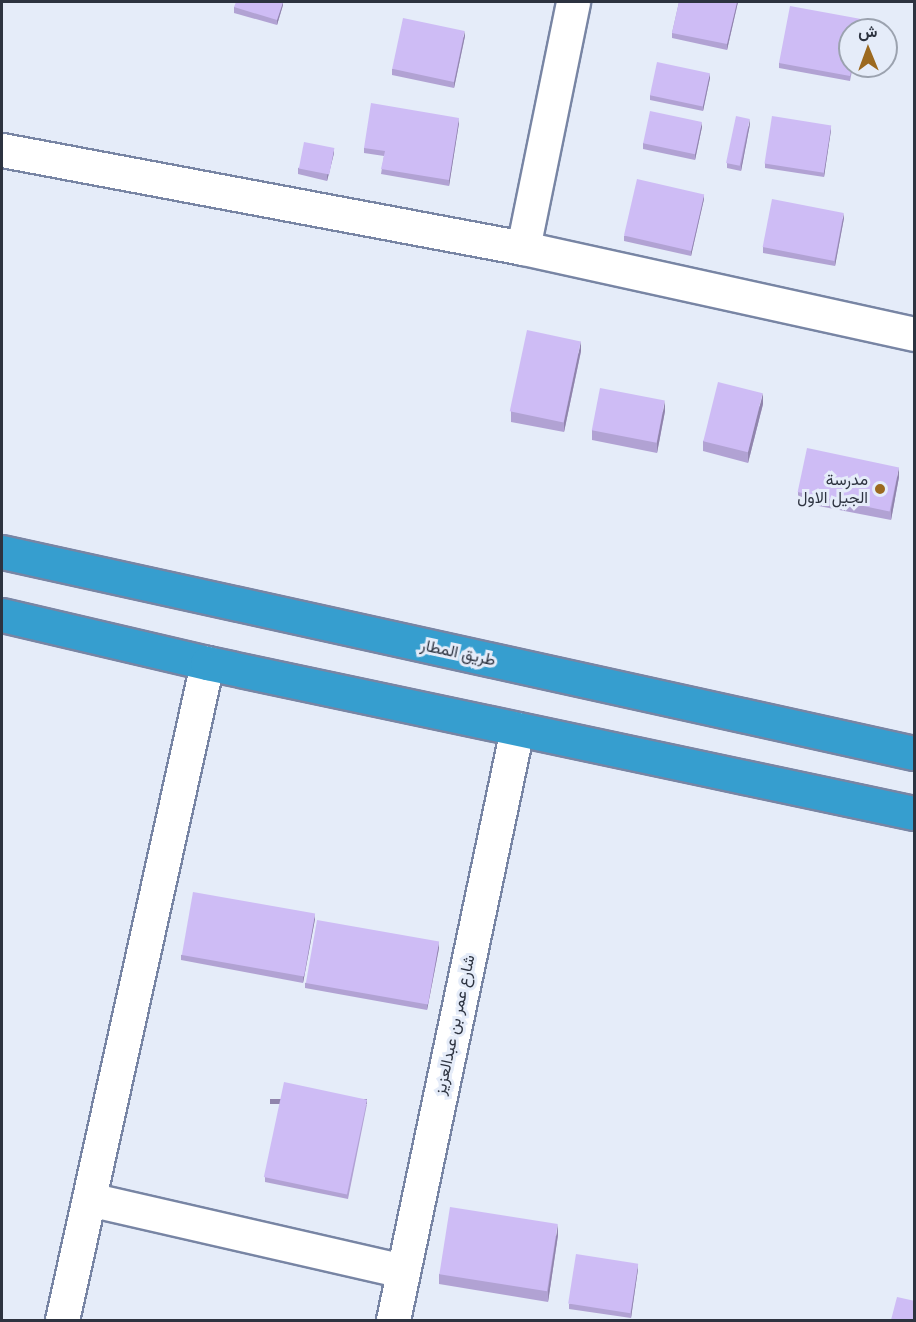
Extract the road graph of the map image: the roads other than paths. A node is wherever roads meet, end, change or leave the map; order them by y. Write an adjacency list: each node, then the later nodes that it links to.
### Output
1 (573, 2): 3 (street)
2 (2, 150): 3 (street)
3 (523, 248): 4 (street)
4 (915, 334)
5 (2, 552): 9 (highway, طريق المطار)
6 (2, 615): 7 (highway)
7 (207, 663): 8 (highway); 11 (street)
8 (517, 729): 10 (highway); 12 (street, شارع عمر بن عبدالعزيز)
9 (915, 753)
10 (915, 813)
11 (89, 1199): 12 (street); 13 (street)
12 (403, 1271): 14 (street, شارع عمر بن عبدالعزيز)
13 (62, 1320)
14 (393, 1320)

